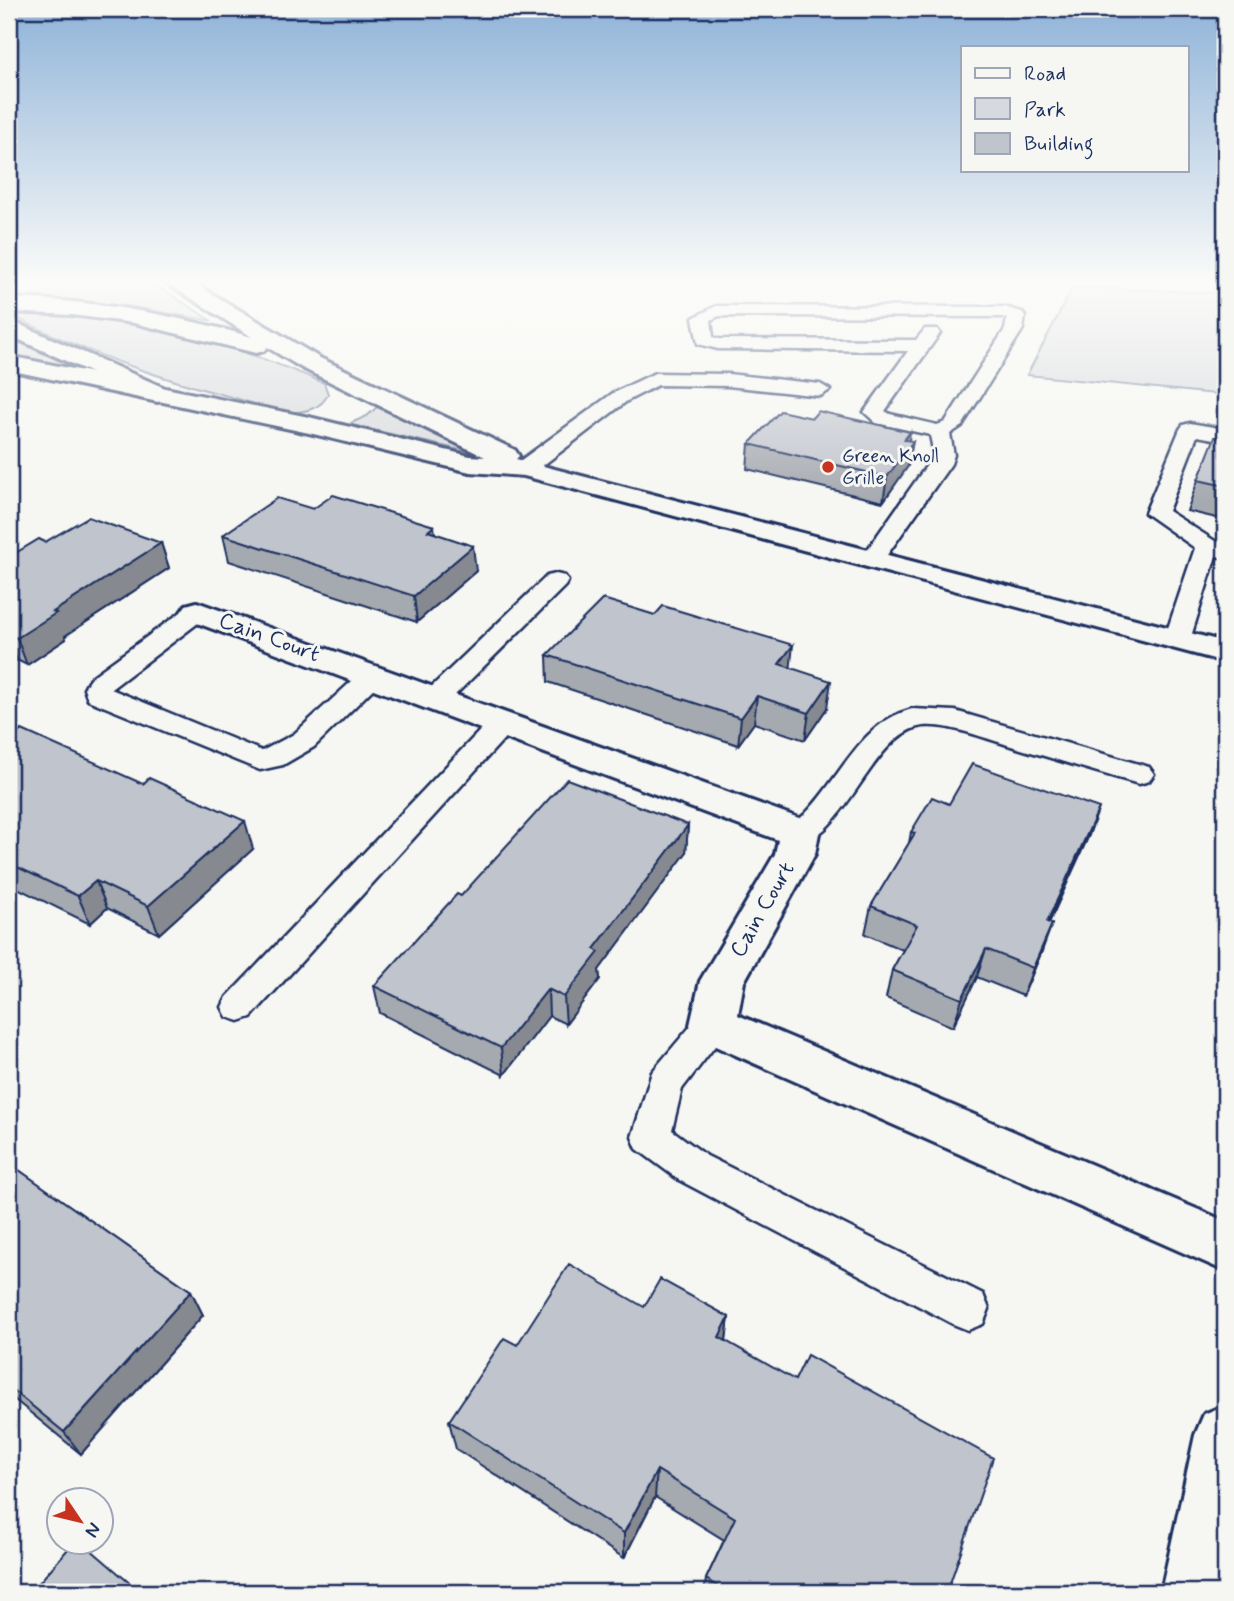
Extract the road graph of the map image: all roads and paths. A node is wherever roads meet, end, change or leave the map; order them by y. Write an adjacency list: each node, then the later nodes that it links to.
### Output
1 (71, 355): 10 (main road)
2 (285, 355): 7 (main road)
3 (298, 355): 7 (main road)
4 (916, 355): 12 (lane)
5 (996, 355): 12 (lane)
6 (9, 363): 10 (main road)
7 (312, 363): 8 (main road)
8 (362, 389): 11 (main road); 14 (main road)
9 (820, 390): 14 (lane)
10 (158, 394): 11 (main road)
11 (309, 425): 14 (main road)
12 (939, 431): 16 (lane)
13 (1225, 435): 15 (lane)
14 (525, 468): 16 (main road)
15 (1216, 548): 19 (lane)
16 (872, 560): 19 (main road)
17 (556, 581): 22 (lane)
18 (197, 612): 21 (main road, Cain Court); 21 (lane)
19 (1177, 640): 20 (main road)
20 (1225, 652)
21 (373, 676): 22 (main road, Cain Court)
22 (435, 699): 23 (main road, Cain Court)
23 (502, 724): 25 (main road, Cain Court); 26 (lane)
24 (1139, 774): 25 (lane)
25 (799, 834): 27 (main road, Cain Court)
26 (239, 1007)
27 (713, 1026): 28 (main road); 29 (lane)
28 (1225, 1246)
29 (968, 1310)
30 (1225, 1434): 31 (main road)
31 (1193, 1592)

